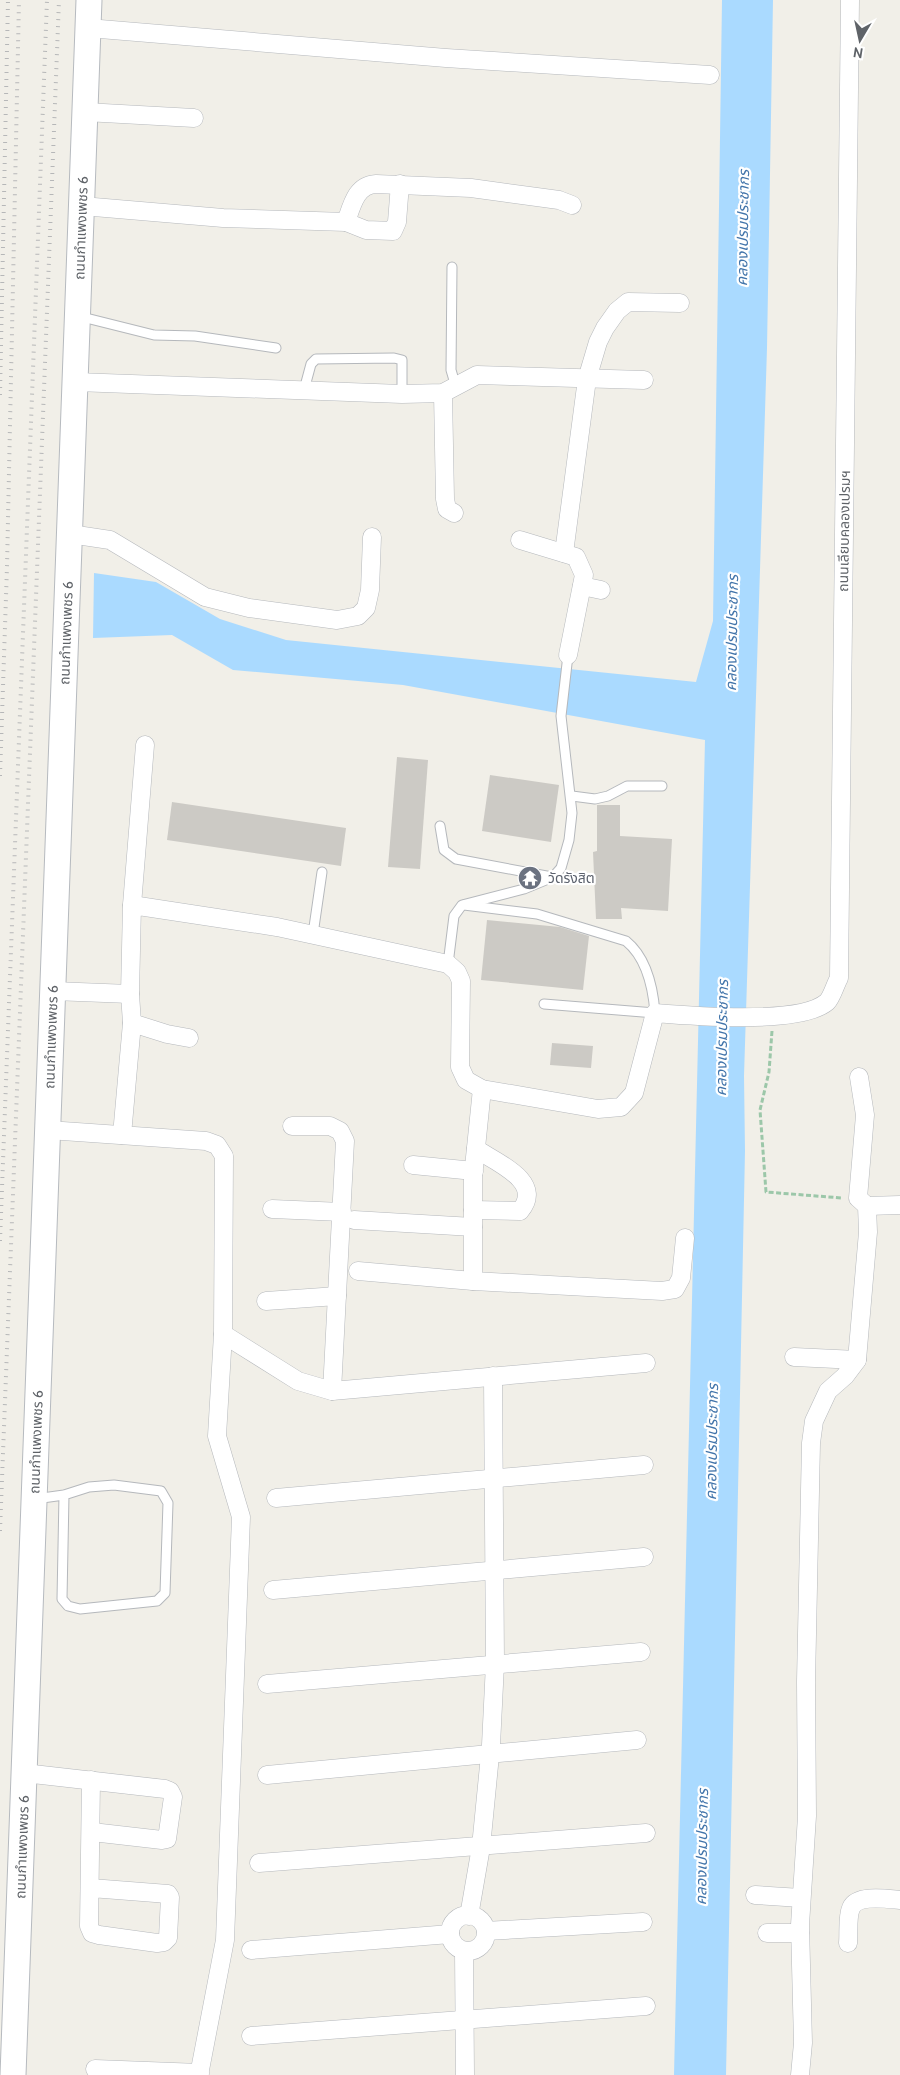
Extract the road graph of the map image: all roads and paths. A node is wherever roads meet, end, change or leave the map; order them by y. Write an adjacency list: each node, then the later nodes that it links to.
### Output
1 (90, 0): 3 (main road, ถนนกำแพงเพชร 6)
2 (850, 0): 43 (street, ถนนเลียบคลองเปรมฯ)
3 (88, 28): 4 (street); 5 (main road, ถนนกำแพงเพชร 6)
4 (710, 75)
5 (85, 112): 6 (street); 9 (main road, ถนนกำแพงเพชร 6)
6 (194, 118)
7 (400, 184): 8 (street); 10 (street); 10 (street)
8 (572, 205)
9 (82, 206): 10 (street); 13 (main road, ถนนกำแพงเพชร 6)
10 (346, 222)
11 (452, 267): 19 (lane)
12 (680, 302): 15 (street)
13 (78, 316): 14 (lane); 17 (main road, ถนนกำแพงเพชร 6)
14 (276, 348)
15 (587, 379): 16 (street); 19 (street); 25 (street)
16 (644, 380)
17 (76, 382): 18 (street); 22 (main road, ถนนกำแพงเพชร 6)
18 (304, 390): 20 (street); 20 (lane)
19 (450, 390): 20 (street); 21 (street)
20 (402, 394)
21 (454, 513)
22 (70, 534): 23 (street); 39 (main road, ถนนกำแพงเพชร 6)
23 (372, 537)
24 (520, 540): 25 (street)
25 (564, 553): 26 (street)
26 (582, 586): 27 (street); 28 (street)
27 (601, 590)
28 (568, 654): 31 (lane)
29 (145, 746): 35 (street)
30 (662, 786): 31 (lane)
31 (572, 796): 34 (lane)
32 (440, 826): 34 (lane)
33 (322, 872): 37 (lane)
34 (552, 877): 36 (lane)
35 (132, 905): 37 (street); 40 (street)
36 (462, 905): 38 (lane); 42 (lane)
37 (313, 934): 38 (street)
38 (448, 964): 47 (street)
39 (53, 991): 40 (street); 49 (main road, ถนนกำแพงเพชร 6)
40 (130, 994): 44 (street)
41 (544, 1004): 42 (lane)
42 (655, 1012): 43 (street); 47 (street)
43 (765, 1017): 54 (path)
44 (132, 1023): 45 (street); 50 (street)
45 (189, 1038)
46 (858, 1077): 54 (street)
47 (482, 1089): 51 (street)
48 (292, 1126): 57 (street)
49 (48, 1130): 50 (street); 74 (main road, ถนนกำแพงเพชร 6)
50 (122, 1135): 64 (street)
51 (476, 1149): 53 (street); 58 (street)
52 (413, 1165): 53 (street)
53 (474, 1172): 58 (street)
54 (863, 1202): 55 (street); 66 (street)
55 (900, 1205)
56 (272, 1209): 57 (street)
57 (348, 1216): 58 (street); 62 (street)
58 (473, 1218): 61 (street)
59 (685, 1238): 61 (street)
60 (358, 1272): 61 (street)
61 (473, 1281)
62 (337, 1296): 63 (street); 69 (street)
63 (266, 1301)
64 (222, 1334): 69 (street); 107 (street)
65 (794, 1357): 66 (street)
66 (857, 1360): 92 (street)
67 (646, 1363): 68 (street)
68 (493, 1376): 69 (street); 71 (street)
69 (332, 1391)
70 (644, 1465): 71 (street)
71 (494, 1478): 73 (street); 76 (street)
72 (64, 1495): 72 (lane); 74 (lane)
73 (276, 1498)
74 (34, 1499): 83 (main road, ถนนกำแพงเพชร 6)
75 (644, 1557): 76 (street)
76 (494, 1570): 77 (street); 79 (street)
77 (273, 1590)
78 (641, 1652): 79 (street)
79 (495, 1664): 80 (street); 82 (street)
80 (266, 1684)
81 (636, 1740): 82 (street)
82 (490, 1753): 84 (street); 88 (street)
83 (24, 1773): 85 (street); 108 (main road, ถนนกำแพงเพชร 6)
84 (267, 1775)
85 (91, 1780): 86 (street); 86 (street)
86 (92, 1832): 90 (street)
87 (646, 1833): 88 (street)
88 (481, 1847): 89 (street); 94 (street)
89 (259, 1863)
90 (91, 1888): 90 (street)
91 (754, 1895): 92 (street)
92 (801, 1898): 98 (street)
93 (900, 1900): 100 (street)
94 (469, 1916): 96 (street); 99 (street)
95 (643, 1922): 96 (street)
96 (486, 1930): 102 (street)
97 (767, 1933): 98 (street)
98 (800, 1933): 110 (street)
99 (450, 1934): 101 (street); 102 (street)
100 (848, 1944)
101 (251, 1950)
102 (464, 1951): 104 (street)
103 (646, 2006): 104 (street)
104 (464, 2020): 105 (street); 109 (street)
105 (251, 2036)
106 (95, 2069): 107 (street)
107 (200, 2074)
108 (13, 2075)
109 (465, 2075)
110 (800, 2075)

